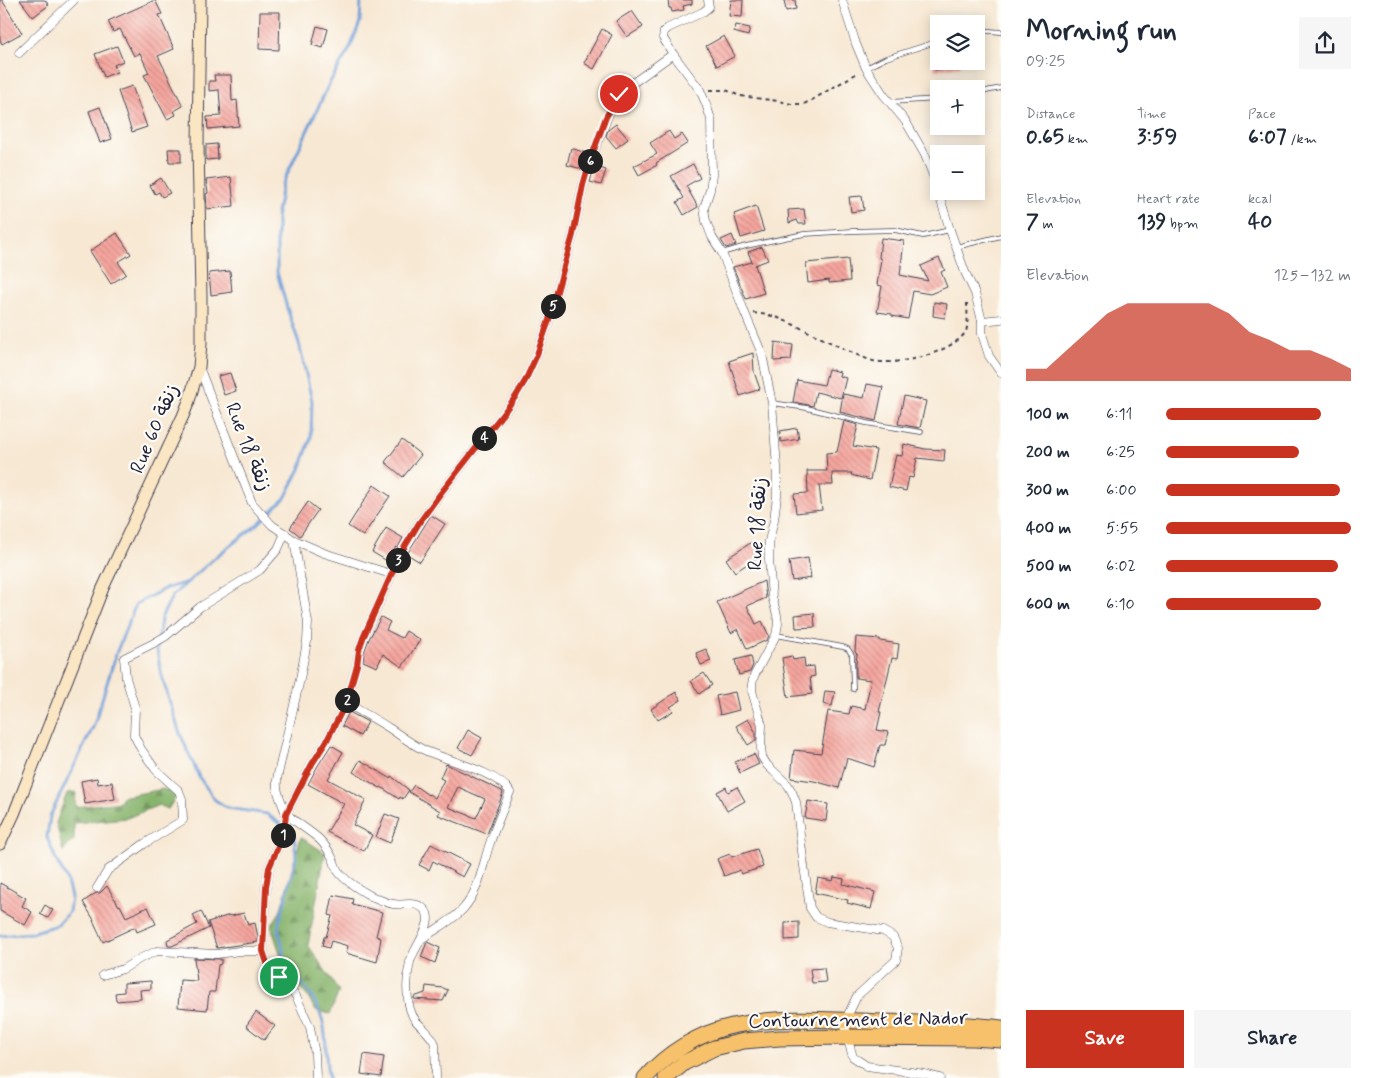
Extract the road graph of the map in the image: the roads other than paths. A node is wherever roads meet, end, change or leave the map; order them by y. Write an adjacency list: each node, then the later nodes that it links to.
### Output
1 (74, 0): 8 (street)
2 (200, 0): 21 (street, Rue 60 زنقة)
3 (708, 0): 9 (street, Rue 18 زنقة)
4 (842, 0): 10 (street)
5 (985, 31): 6 (lane)
6 (1001, 32)
7 (930, 44): 10 (lane)
8 (19, 53)
9 (673, 54): 18 (street, Rue 18 زنقة); 27 (street)
10 (866, 68): 14 (street)
11 (1001, 88): 12 (lane)
12 (985, 91)
13 (930, 100): 14 (lane)
14 (890, 102): 15 (street)
15 (950, 230): 17 (street); 18 (lane)
16 (1001, 236): 17 (lane)
17 (956, 247): 20 (street)
18 (722, 253): 23 (street, Rue 18 زنقة)
19 (1001, 319): 20 (street)
20 (982, 321): 22 (street)
21 (200, 367): 25 (street, Rue 18 زنقة); 32 (street, Rue 60 زنقة)
22 (1001, 373)
23 (772, 403): 24 (lane); 28 (street, Rue 18 زنقة)
24 (922, 432)
25 (285, 533): 26 (street, Rue 18 زنقة); 33 (street)
26 (294, 540): 27 (street, Rue 18 زنقة); 31 (street)
27 (391, 574): 30 (street)
28 (776, 635): 29 (lane); 37 (street, Rue 18 زنقة)
29 (853, 689)
30 (346, 703): 31 (street); 34 (street)
31 (286, 817): 34 (street); 35 (street)
32 (0, 844)
33 (97, 888)
34 (419, 940): 42 (street)
35 (263, 951): 36 (street); 41 (street)
36 (103, 975)
37 (845, 1020): 38 (highway, Contournement de Nador); 39 (street); 43 (highway, Contournement de Nador)
38 (1001, 1028)
39 (847, 1038): 40 (highway, Contournement de Nador); 44 (highway, Contournement de Nador); 45 (street)
40 (1001, 1040)
41 (316, 1078)
42 (436, 1078)
43 (645, 1078)
44 (666, 1078)
45 (940, 1078)

